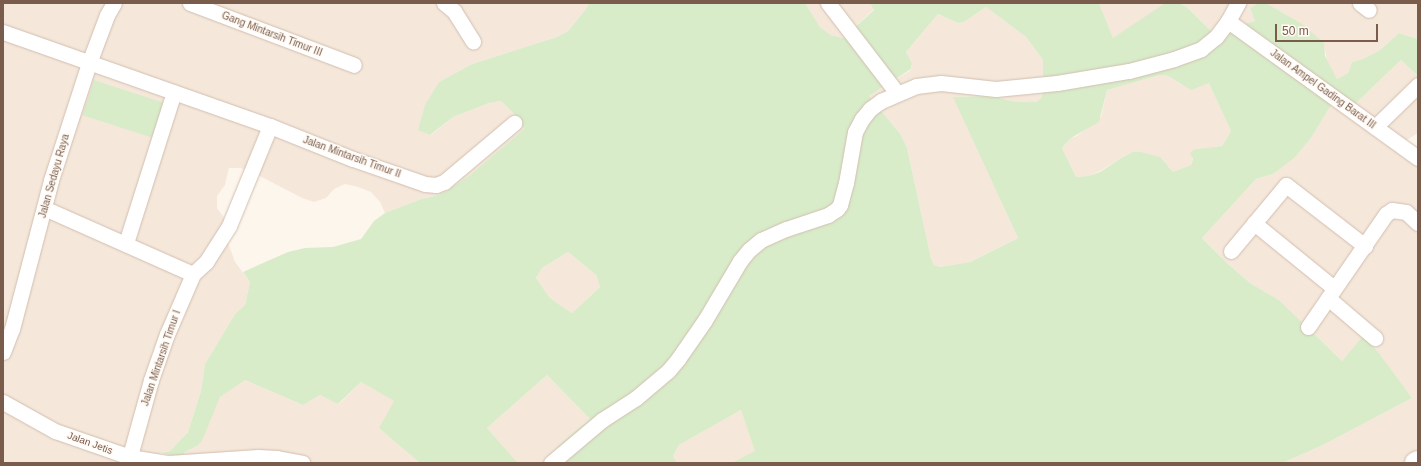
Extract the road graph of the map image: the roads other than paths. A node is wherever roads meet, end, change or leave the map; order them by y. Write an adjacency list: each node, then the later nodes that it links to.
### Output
1 (114, 3): 9 (street, Jalan Sedayu Raya)
2 (190, 3): 10 (street, Gang Mintarsih Timur III)
3 (444, 3): 8 (street)
4 (828, 3): 13 (street)
5 (1238, 3): 6 (street)
6 (1228, 21): 13 (street); 16 (street, Jalan Ampel Gading Barat III)
7 (3, 32): 9 (street, Jalan Mintarsih Timur II)
8 (473, 41)
9 (89, 63): 12 (street, Jalan Mintarsih Timur II); 18 (street, Jalan Sedayu Raya)
10 (354, 65)
11 (1418, 85): 16 (street)
12 (174, 92): 15 (street, Jalan Mintarsih Timur II); 21 (street)
13 (897, 93): 33 (street)
14 (514, 123): 15 (street, Jalan Mintarsih Timur II)
15 (270, 126): 24 (street)
16 (1375, 127): 17 (street, Jalan Ampel Gading Barat III)
17 (1418, 158)
18 (44, 208): 21 (street); 26 (street, Jalan Sedayu Raya)
19 (1254, 223): 22 (street); 23 (street); 25 (street)
20 (1418, 223): 22 (street)
21 (126, 243): 24 (street)
22 (1364, 246): 25 (street)
23 (1231, 252)
24 (193, 274): 31 (street, Jalan Mintarsih Timur I)
25 (1331, 293): 27 (street); 28 (street)
26 (7, 325): 29 (street, Jalan Sedayu Raya)
27 (1308, 327)
28 (1374, 338)
29 (3, 352)
30 (3, 402): 31 (street, Jalan Jetis)
31 (129, 460): 32 (street, Jalan Jetis)
32 (303, 463)
33 (551, 463)

